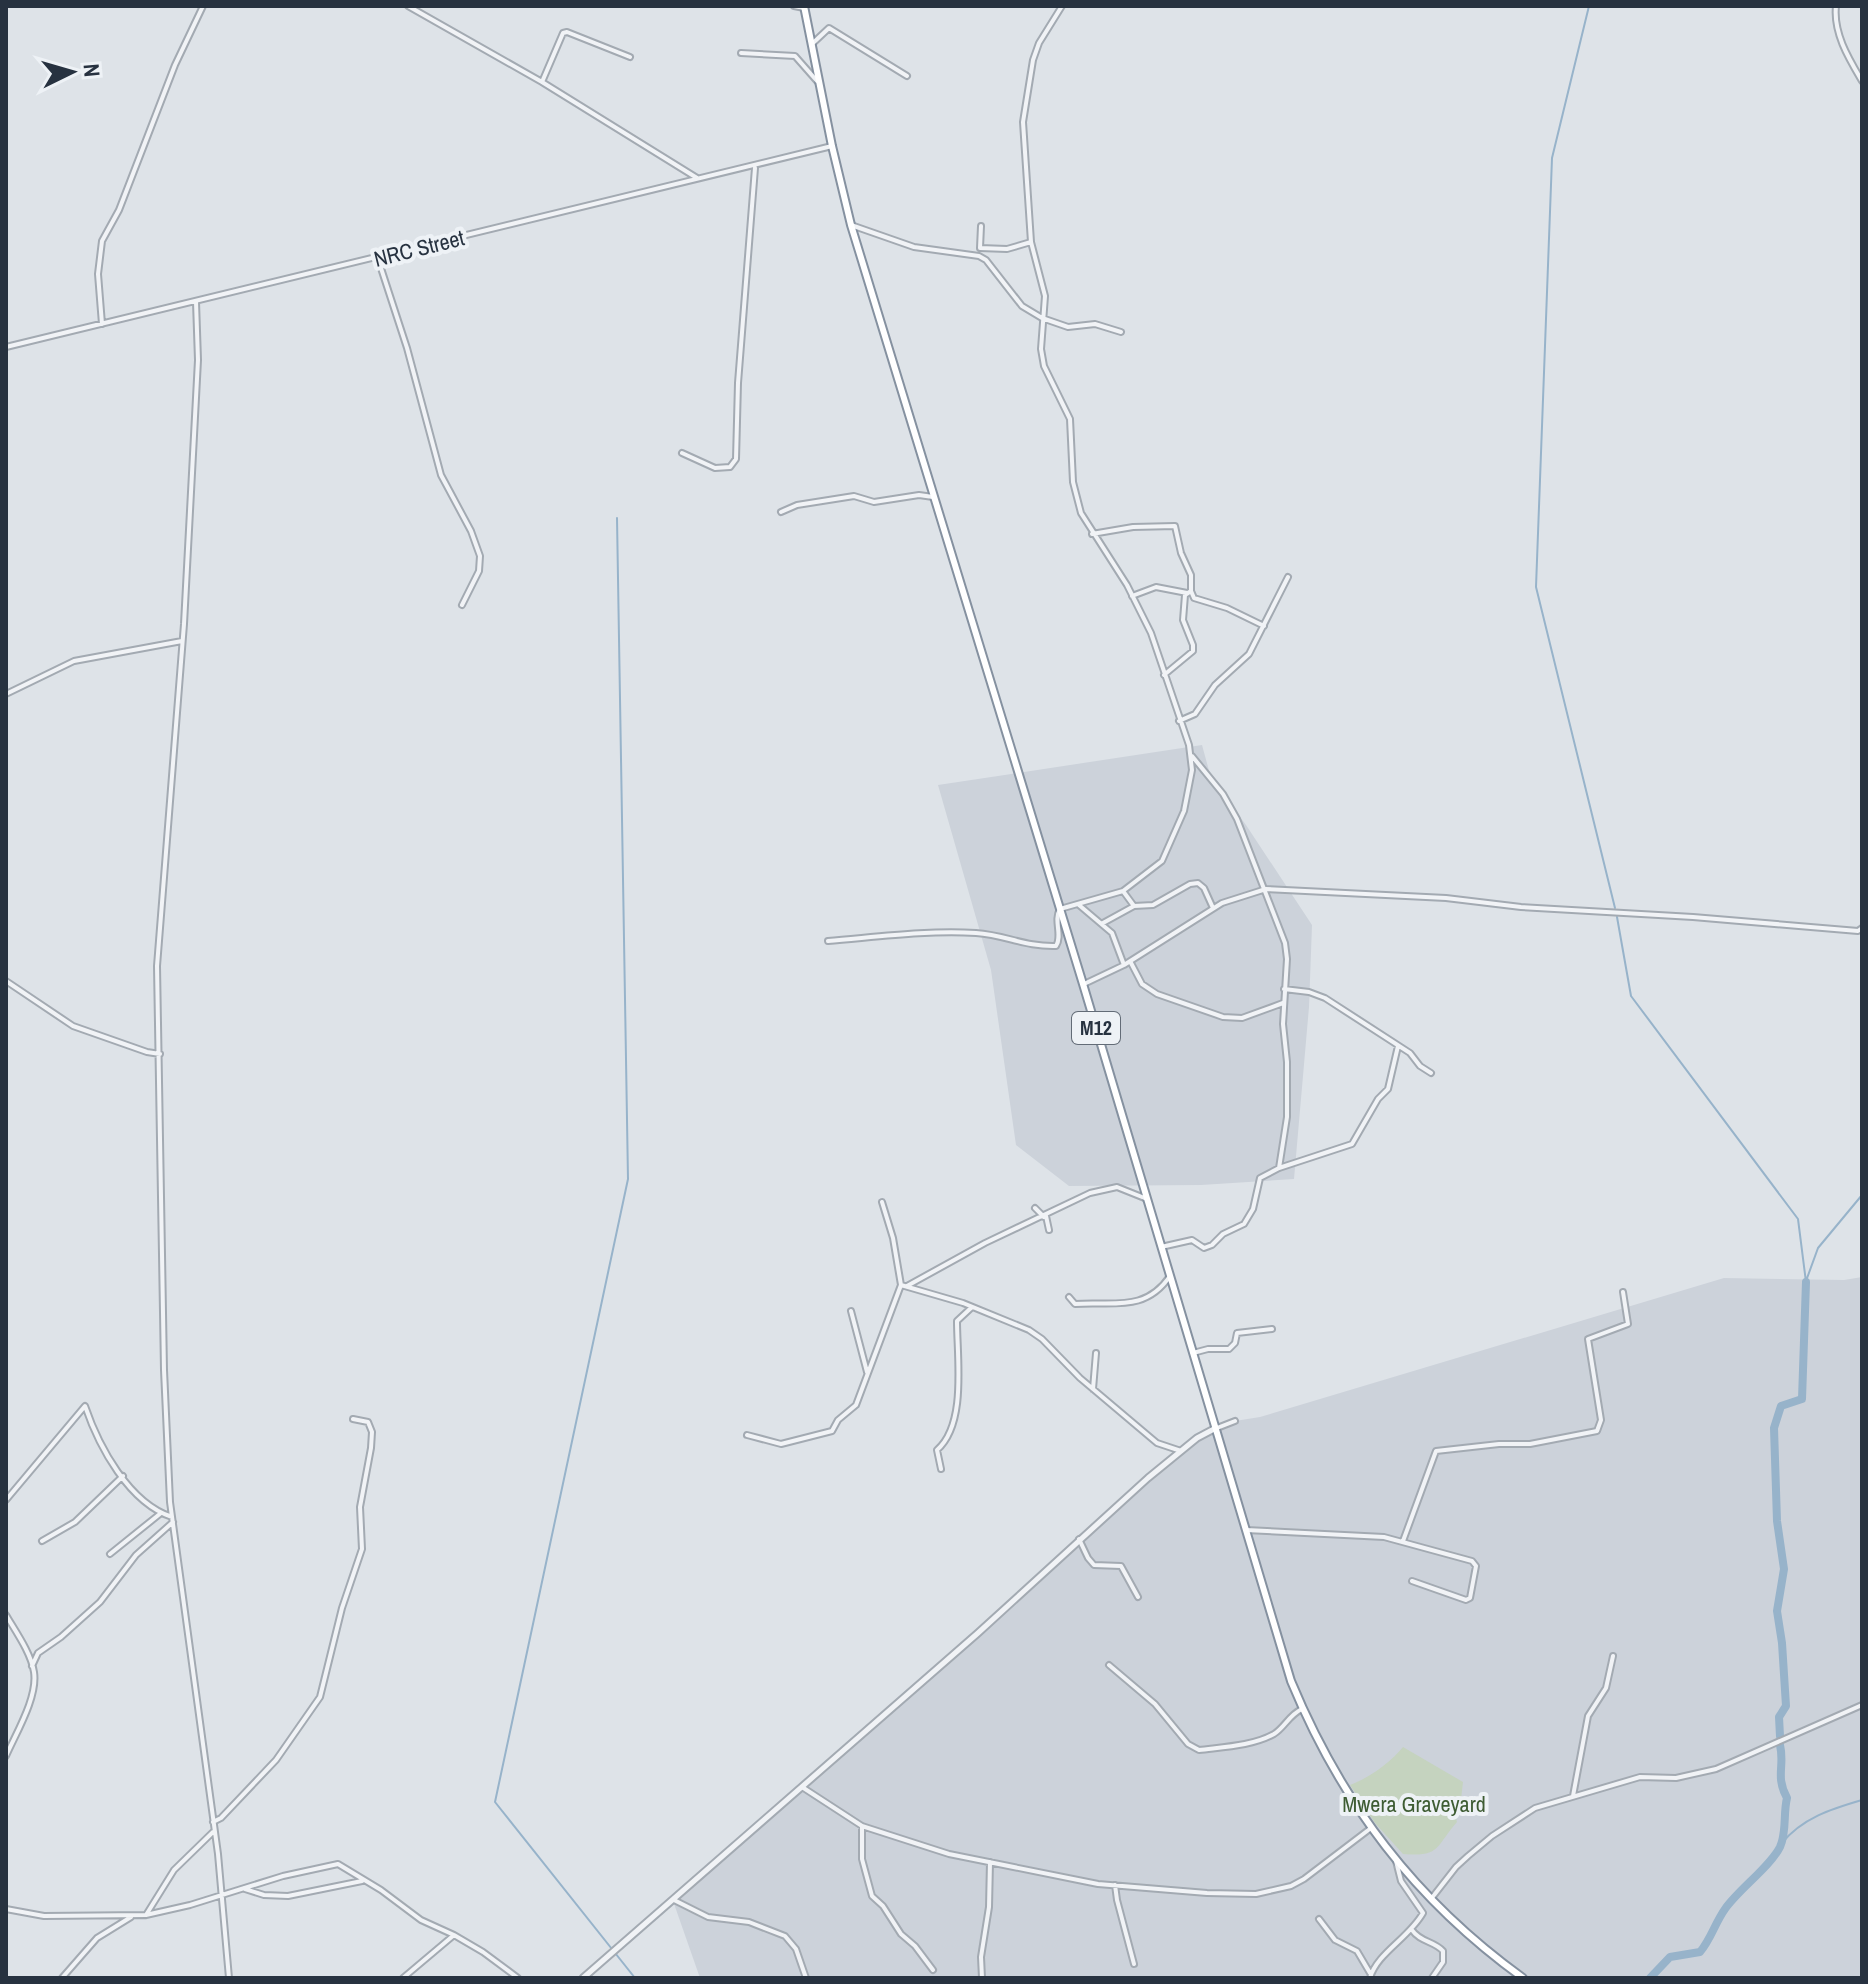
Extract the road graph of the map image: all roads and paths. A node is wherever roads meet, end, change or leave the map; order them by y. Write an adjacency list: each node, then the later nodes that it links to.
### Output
1 (203, 6): 25 (street)
2 (408, 6): 12 (street)
3 (794, 6): 6 (street)
4 (1062, 6): 19 (street)
5 (1836, 6): 11 (street)
6 (804, 7): 7 (highway, M12)
7 (811, 45): 10 (street); 13 (highway, M12)
8 (741, 53): 13 (street)
9 (630, 57): 12 (street)
10 (907, 76)
11 (1862, 81)
12 (542, 82): 16 (street)
13 (819, 83): 14 (highway, M12)
14 (832, 146): 15 (street, NRC Street); 17 (highway, M12)
15 (755, 167): 16 (street, NRC Street); 28 (street)
16 (697, 178): 22 (street, NRC Street)
17 (851, 225): 21 (street); 29 (highway, M12)
18 (981, 226): 20 (street)
19 (1031, 242): 20 (street); 24 (street)
20 (980, 248): 21 (street)
21 (979, 256): 24 (street)
22 (378, 259): 23 (street, NRC Street); 35 (street)
23 (196, 302): 25 (street, NRC Street); 37 (street)
24 (1042, 318): 26 (street); 31 (street)
25 (102, 324): 27 (street, NRC Street)
26 (1121, 332)
27 (6, 347)
28 (682, 453)
29 (933, 497): 30 (street); 47 (highway, M12)
30 (781, 512)
31 (1092, 534): 33 (street); 34 (street)
32 (1288, 577): 36 (street)
33 (1189, 592): 34 (street); 36 (street); 38 (street)
34 (1132, 596): 38 (street)
35 (462, 605)
36 (1264, 626): 40 (street)
37 (182, 641): 39 (street); 58 (street)
38 (1164, 675): 40 (street)
39 (6, 694)
40 (1179, 721): 41 (street)
41 (1192, 756): 42 (street); 43 (street)
42 (1266, 889): 46 (street); 49 (street); 55 (street)
43 (1123, 891): 44 (street); 45 (street)
44 (1079, 905): 47 (street); 48 (street)
45 (1134, 906): 46 (street); 48 (street)
46 (1213, 908): 51 (street)
47 (1060, 909): 50 (street); 54 (highway, M12)
48 (1103, 923): 52 (street)
49 (1861, 930)
50 (828, 941)
51 (1130, 961): 52 (street); 56 (street)
52 (1124, 965): 54 (street)
53 (6, 981): 58 (street)
54 (1083, 984): 61 (highway, M12)
55 (1284, 989): 56 (street); 57 (street)
56 (1283, 1003): 60 (street)
57 (1398, 1046): 59 (street); 60 (street)
58 (160, 1054): 87 (street)
59 (1431, 1073)
60 (1279, 1168): 66 (street)
61 (1147, 1199): 64 (street); 66 (highway, M12)
62 (882, 1202): 68 (street)
63 (1035, 1208): 64 (street)
64 (1045, 1217): 65 (street); 68 (street)
65 (1049, 1230)
66 (1161, 1247): 67 (highway, M12)
67 (1170, 1276): 70 (street); 75 (highway, M12)
68 (904, 1286): 71 (street); 76 (street)
69 (1623, 1292): 91 (street)
70 (1069, 1297)
71 (972, 1307): 77 (street); 83 (street)
72 (851, 1311): 76 (street)
73 (1272, 1329): 75 (street)
74 (1096, 1353): 77 (street)
75 (1193, 1353): 80 (highway, M12)
76 (868, 1374): 81 (street)
77 (1093, 1389): 82 (street)
78 (353, 1419): 104 (street)
79 (1235, 1421): 80 (street)
80 (1214, 1429): 82 (street); 88 (highway, M12)
81 (747, 1435)
82 (1181, 1451): 89 (street)
83 (941, 1469)
84 (123, 1476): 85 (street); 86 (street); 90 (street)
85 (6, 1500)
86 (161, 1513): 87 (street); 92 (street)
87 (173, 1519): 98 (street); 104 (street)
88 (1244, 1530): 91 (street); 100 (highway, M12)
89 (1079, 1539): 94 (street); 102 (street)
90 (42, 1541)
91 (1403, 1541): 93 (street)
92 (110, 1554)
93 (1412, 1581)
94 (1138, 1597)
95 (6, 1615): 98 (street)
96 (1613, 1656): 103 (street)
97 (1109, 1665): 100 (street)
98 (32, 1666): 101 (street)
99 (1862, 1705): 103 (street)
100 (1302, 1709): 106 (highway, M12)
101 (6, 1756)
102 (802, 1787): 105 (street); 114 (street)
103 (1573, 1796): 115 (street)
104 (213, 1822): 107 (street)
105 (862, 1826): 109 (street); 123 (street)
106 (1371, 1828): 108 (highway, M12); 111 (street)
107 (214, 1830): 113 (street); 117 (street)
108 (1396, 1861): 115 (highway, M12); 120 (street)
109 (990, 1862): 111 (street); 131 (street)
110 (364, 1880): 112 (street); 112 (street); 121 (street)
111 (1115, 1885): 122 (street)
112 (241, 1888): 113 (street)
113 (221, 1894): 117 (street); 126 (street)
114 (672, 1898): 129 (street); 130 (street)
115 (1431, 1900): 133 (highway, M12)
116 (6, 1909): 118 (street)
117 (146, 1915): 118 (street)
118 (134, 1916): 125 (street)
119 (1319, 1919): 124 (street)
120 (1412, 1929): 124 (street); 132 (street)
121 (454, 1935): 127 (street); 128 (street)
122 (1134, 1964)
123 (933, 1970)
124 (1370, 1976)
125 (62, 1978)
126 (229, 1978)
127 (403, 1978)
128 (518, 1978)
129 (583, 1978)
130 (806, 1978)
131 (982, 1978)
132 (1432, 1978)
133 (1523, 1978)

